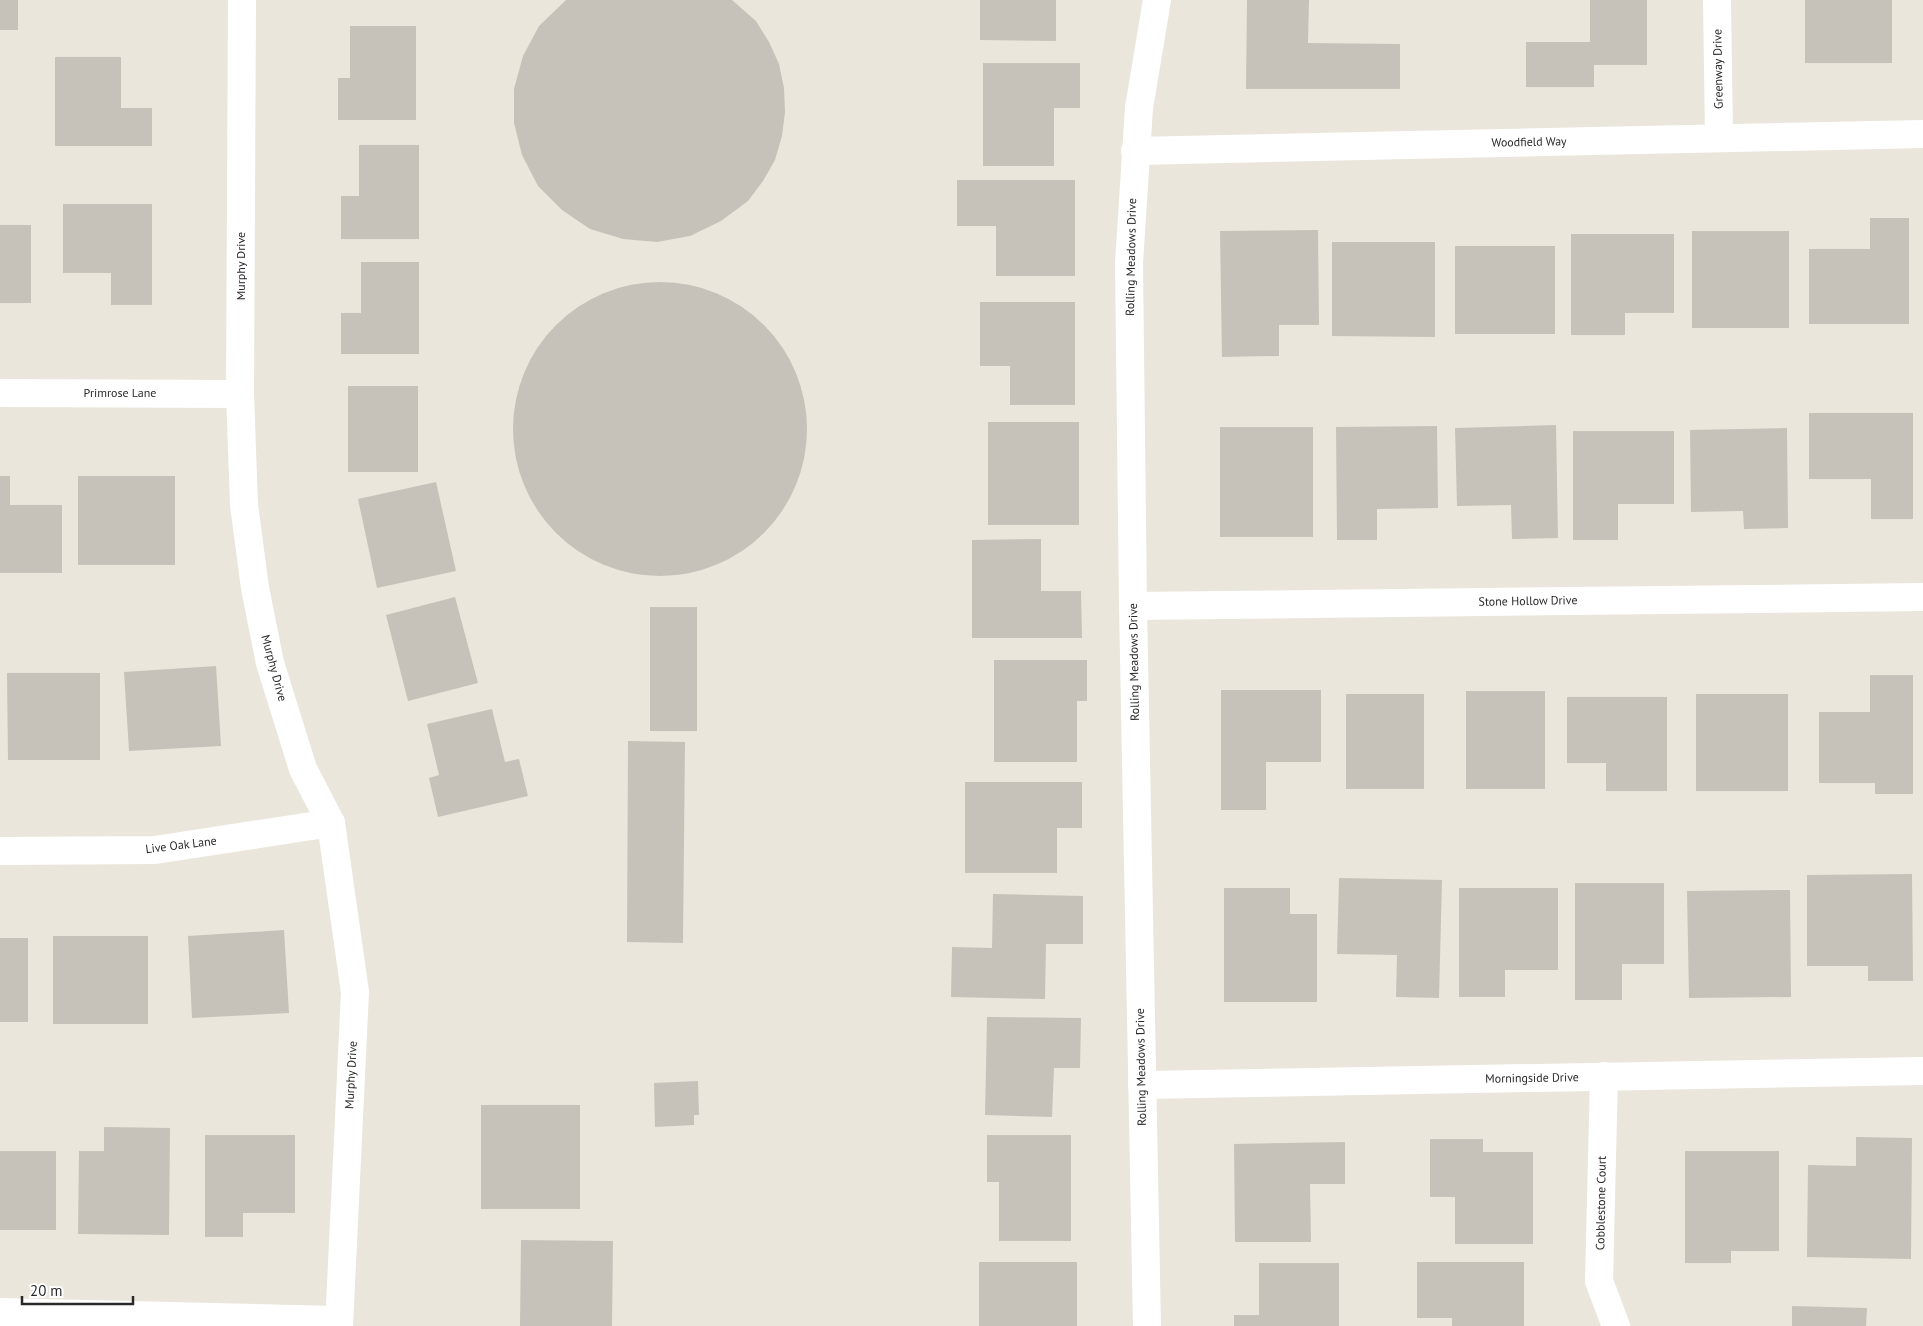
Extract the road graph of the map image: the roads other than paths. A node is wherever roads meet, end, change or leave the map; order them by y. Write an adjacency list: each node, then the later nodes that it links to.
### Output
1 (242, 0): 8 (street, Murphy Drive)
2 (1157, 0): 6 (street, Rolling Meadows Drive)
3 (1717, 0): 5 (street, Greenway Drive)
4 (1923, 134): 5 (street, Woodfield Way)
5 (1719, 138): 6 (street, Woodfield Way)
6 (1135, 151): 10 (street, Rolling Meadows Drive)
7 (0, 393): 8 (street, Primrose Lane)
8 (240, 394): 11 (street, Murphy Drive)
9 (1923, 597): 10 (street, Stone Hollow Drive)
10 (1133, 606): 15 (street, Rolling Meadows Drive)
11 (331, 823): 12 (street, Live Oak Lane); 17 (street, Murphy Drive)
12 (0, 851)
13 (1923, 1071): 14 (street, Morningside Drive)
14 (1604, 1076): 15 (street, Morningside Drive); 19 (street, Cobblestone Court)
15 (1142, 1085): 18 (street, Rolling Meadows Drive)
16 (0, 1312): 17 (street)
17 (339, 1323)
18 (1147, 1326)
19 (1616, 1326)

